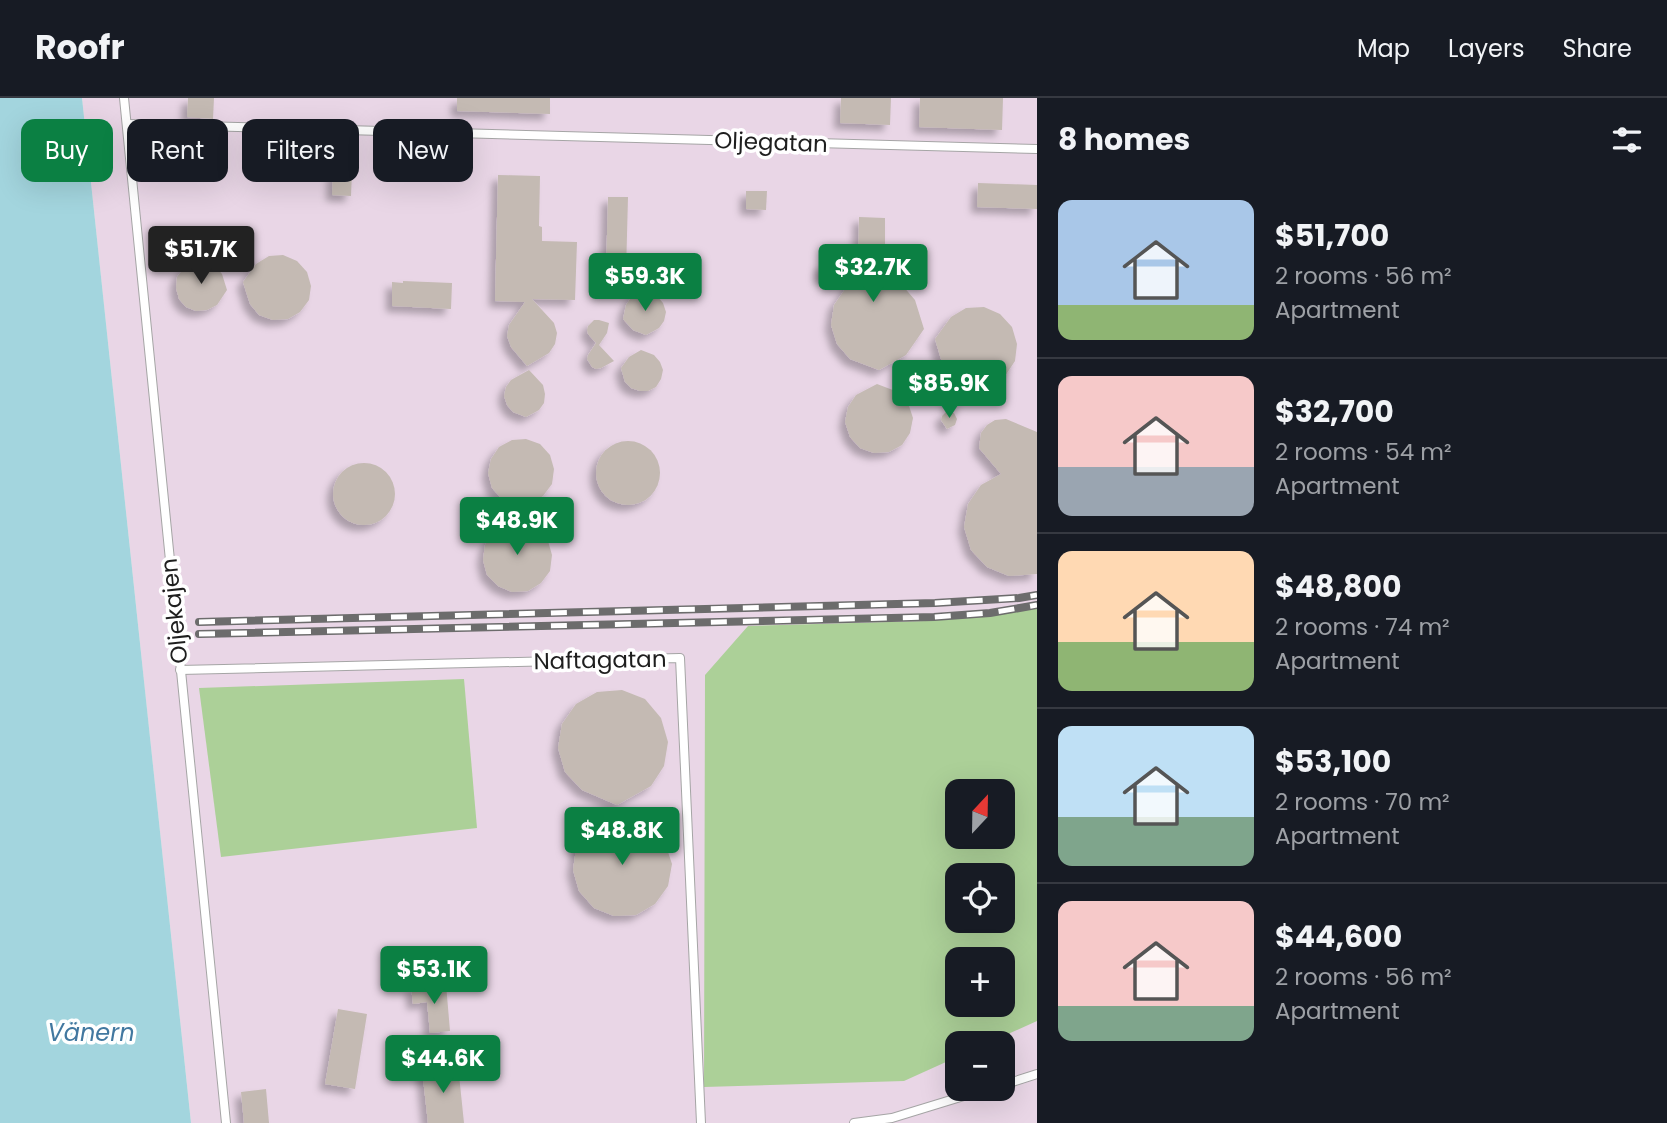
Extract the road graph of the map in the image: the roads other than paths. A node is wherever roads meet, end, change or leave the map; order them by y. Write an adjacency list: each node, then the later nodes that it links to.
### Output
1 (124, 98): 2 (lane, Oljekajen)
2 (127, 124)
3 (228, 127): 4 (lane, Oljegatan)
4 (1037, 149)
5 (133, 182): 6 (lane, Oljekajen)
6 (180, 670): 10 (lane, Oljekajen); 11 (lane, Naftagatan)
7 (1037, 1074): 8 (lane)
8 (1015, 1080)
9 (948, 1101): 12 (lane)
10 (226, 1123)
11 (701, 1123)
12 (854, 1123)

